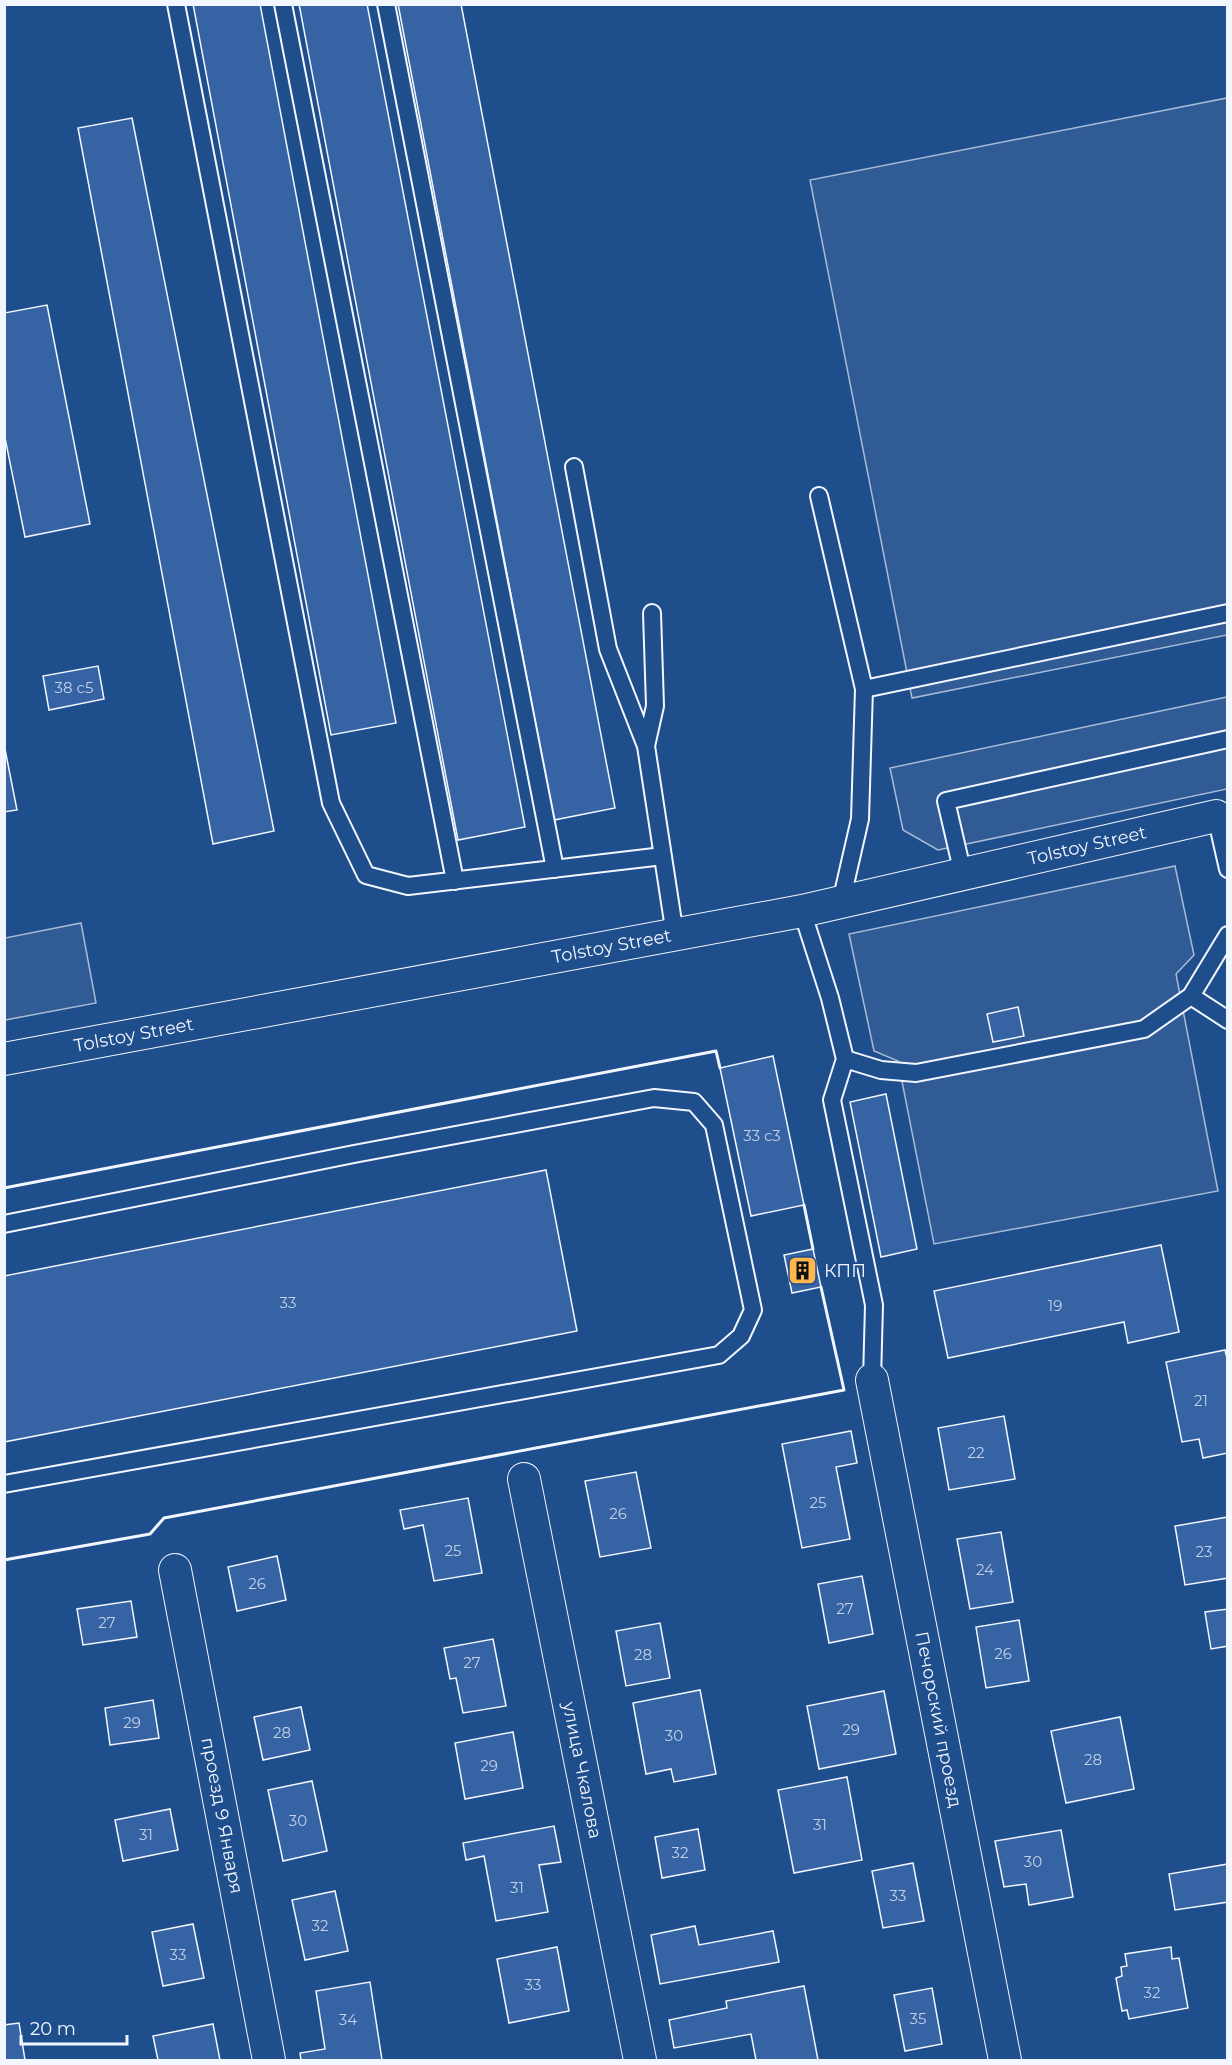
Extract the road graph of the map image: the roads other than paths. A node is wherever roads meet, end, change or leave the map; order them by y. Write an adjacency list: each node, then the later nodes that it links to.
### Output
1 (176, 4): 16 (lane)
2 (283, 4): 16 (lane)
3 (386, 4): 14 (lane)
4 (574, 467): 10 (lane)
5 (819, 496): 8 (lane)
6 (652, 613): 10 (lane)
7 (1227, 613): 8 (lane)
8 (864, 689): 17 (lane)
9 (1227, 739): 15 (lane)
10 (646, 746): 12 (lane)
11 (1221, 815): 13 (lane); 15 (street, Tolstoy Street)
12 (663, 856): 14 (lane); 19 (lane)
13 (1227, 868)
14 (555, 869): 16 (lane)
15 (963, 874): 17 (street, Tolstoy Street)
16 (455, 881)
17 (840, 902): 18 (street, Tolstoy Street)
18 (802, 911): 19 (street, Tolstoy Street); 24 (lane)
19 (675, 935): 23 (street, Tolstoy Street)
20 (1227, 935): 21 (lane)
21 (1191, 996): 22 (lane); 24 (lane)
22 (1227, 1020)
23 (4, 1059)
24 (845, 1059): 26 (lane)
25 (4, 1224): 28 (lane)
26 (872, 1380): 32 (street, Печорский проезд)
27 (524, 1479): 31 (street, улица Чкалова)
28 (4, 1484)
29 (176, 1570): 30 (street, проезд 9 Января)
30 (269, 2061)
31 (640, 2061)
32 (1005, 2061)

